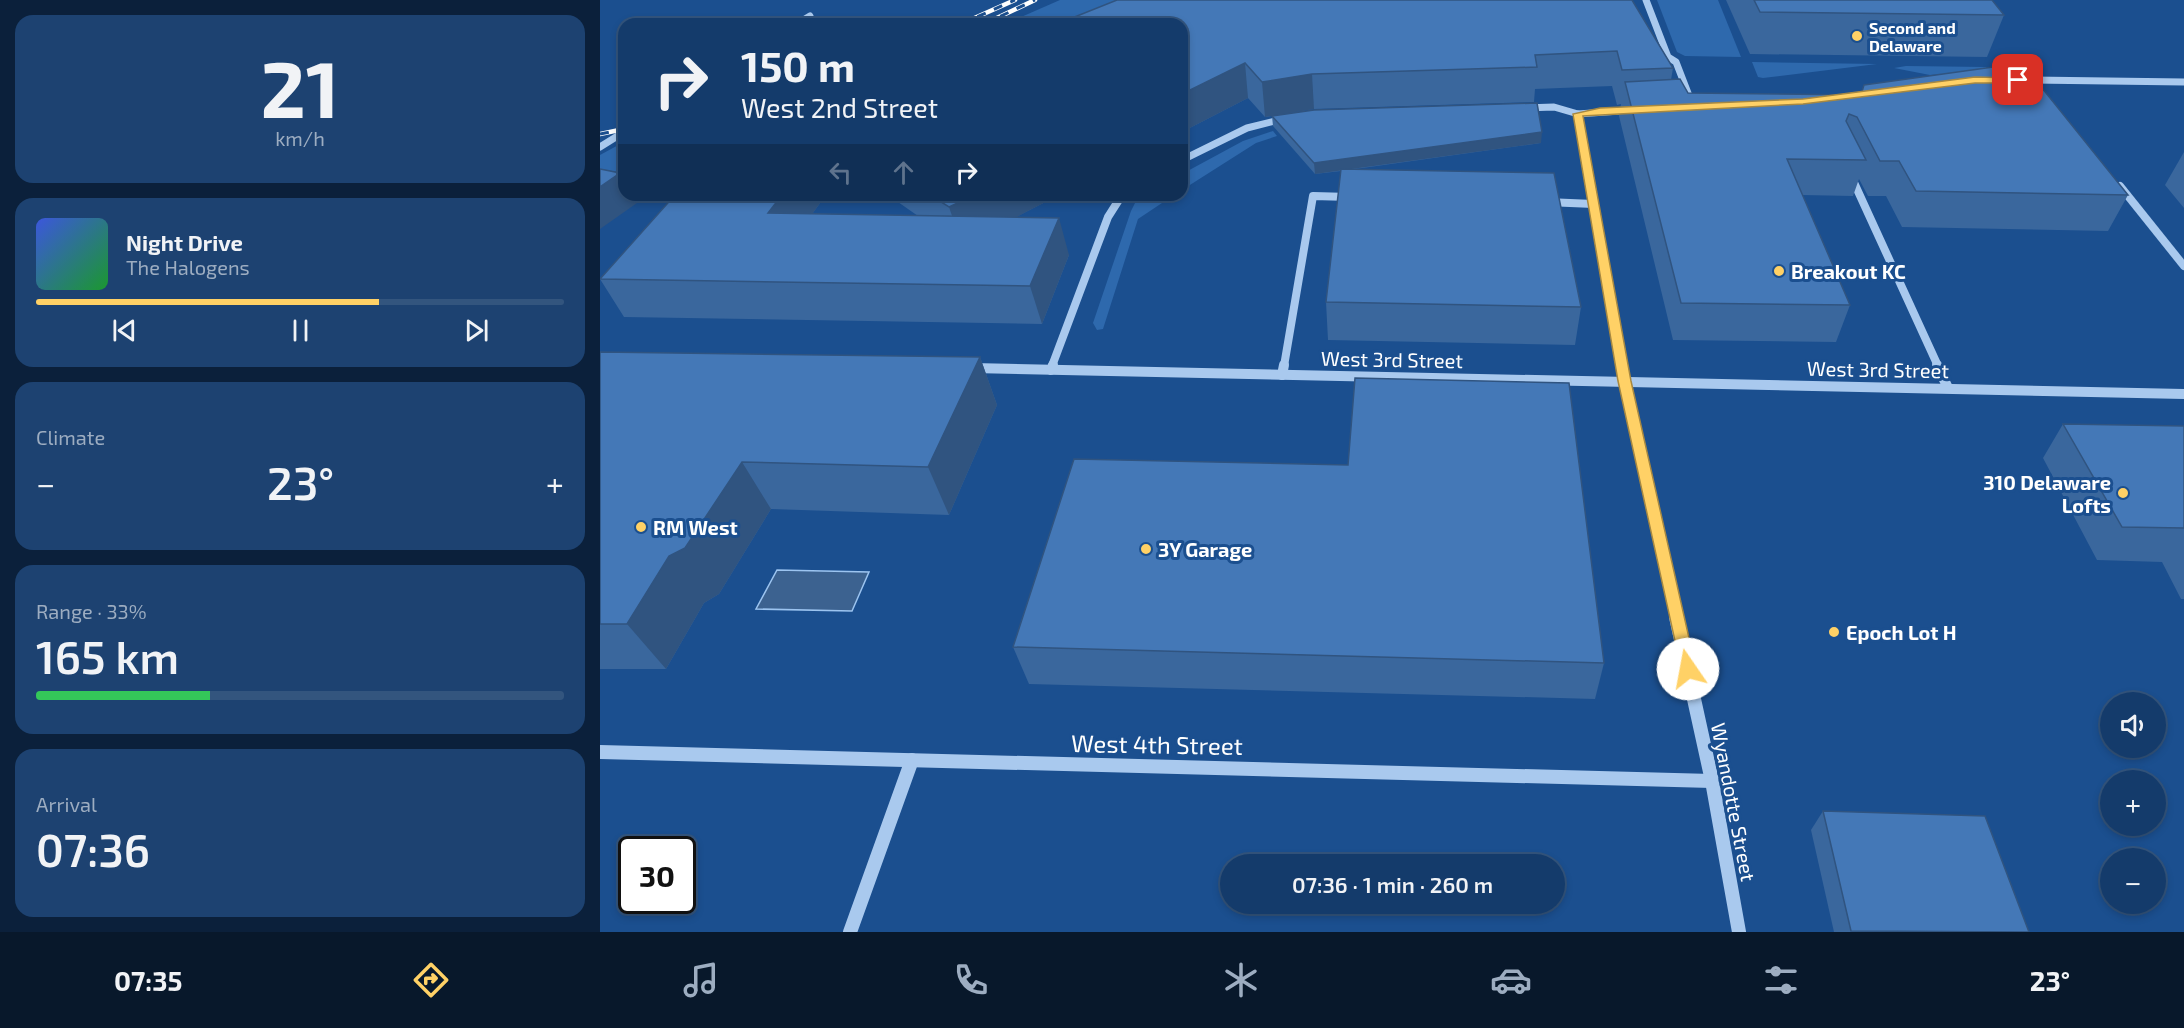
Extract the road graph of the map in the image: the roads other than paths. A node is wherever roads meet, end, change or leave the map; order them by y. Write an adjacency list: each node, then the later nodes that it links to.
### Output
1 (1646, 0): 8 (street)
2 (810, 16): 3 (street)
3 (807, 18)
4 (2012, 80): 5 (street)
5 (2035, 80): 6 (street); 7 (street)
6 (2184, 82)
7 (2044, 92)
8 (1693, 107): 9 (street); 11 (street)
9 (1704, 107)
10 (1514, 108): 13 (street)
11 (1682, 108)
12 (1647, 109): 13 (street)
13 (1578, 114): 23 (street, Wyandotte Street)
14 (1296, 117): 17 (street)
15 (618, 136): 16 (street)
16 (600, 147)
17 (1188, 157)
18 (1845, 165): 29 (street)
19 (2115, 179): 24 (street)
20 (1360, 197): 27 (street)
21 (1118, 201): 26 (street)
22 (1535, 202): 23 (street)
23 (1594, 204): 28 (street, Wyandotte Street)
24 (2184, 266)
25 (956, 368): 26 (street, West 3rd Street)
26 (1052, 370): 27 (street, West 3rd Street)
27 (1282, 375): 28 (street, West 3rd Street)
28 (1625, 381): 29 (street, West 3rd Street); 33 (street, Wyandotte Street)
29 (1948, 388): 30 (street, West 3rd Street)
30 (2184, 394)
31 (600, 752): 32 (street, West 4th Street)
32 (912, 760): 33 (street, West 4th Street); 34 (street)
33 (1712, 781): 35 (street, Wyandotte Street)
34 (850, 932)
35 (1739, 932)

